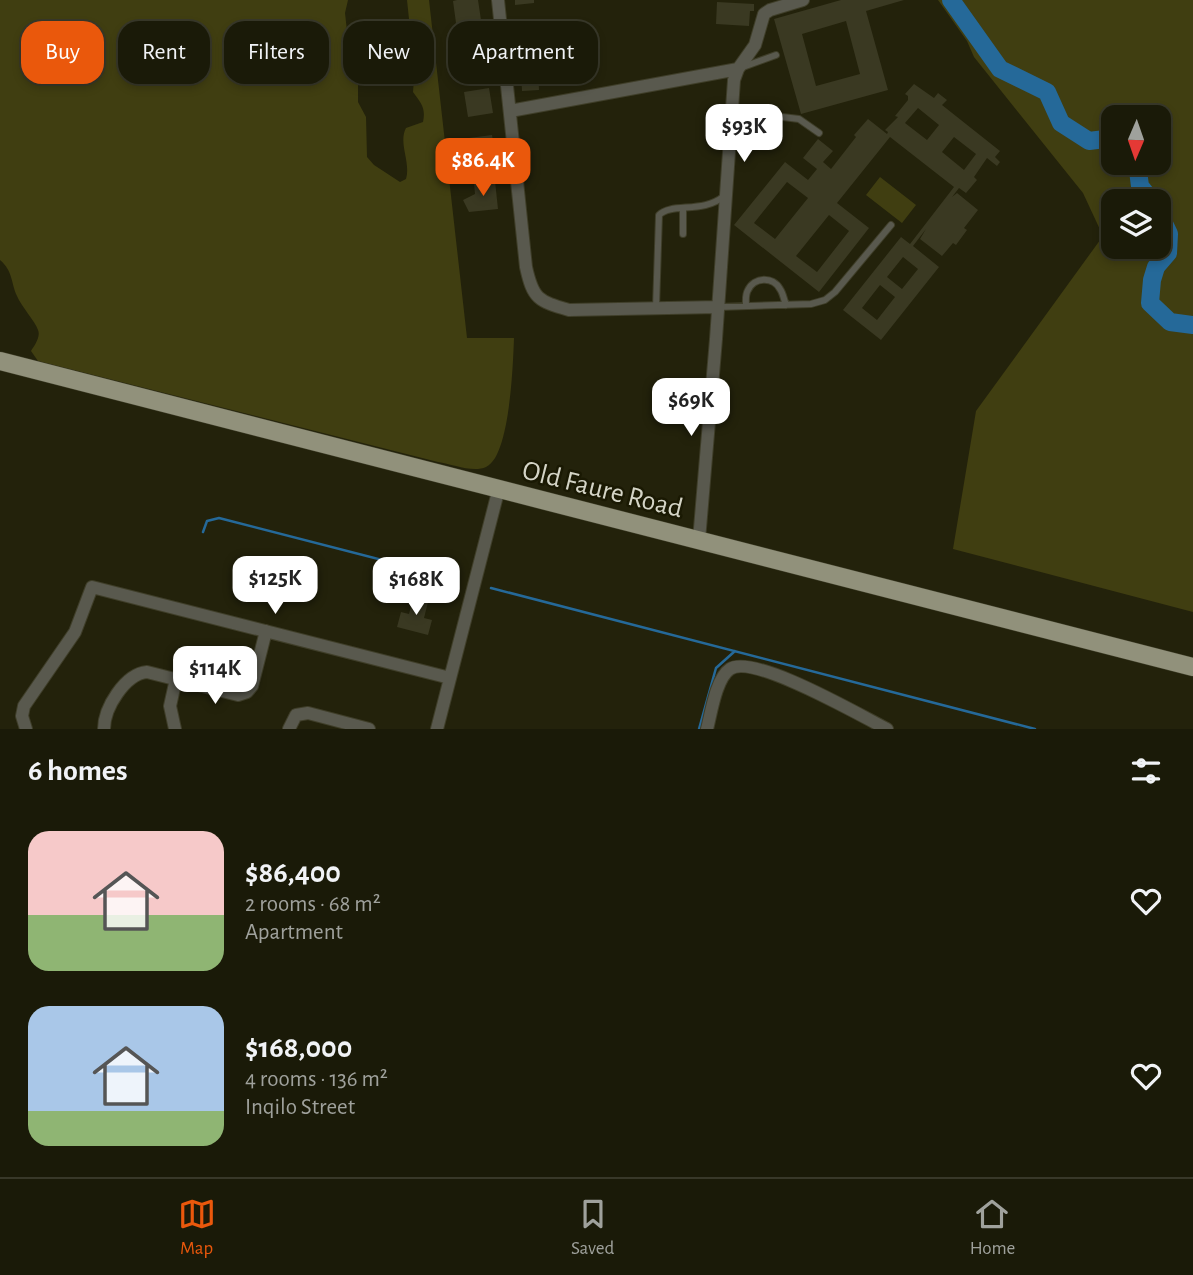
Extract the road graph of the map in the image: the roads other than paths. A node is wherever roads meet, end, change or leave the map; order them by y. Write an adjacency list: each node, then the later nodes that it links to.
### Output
1 (498, 0): 5 (street)
2 (803, 0): 4 (street)
3 (776, 55): 4 (lane)
4 (738, 69): 5 (street); 6 (street)
5 (510, 111): 17 (street)
6 (731, 111): 7 (lane); 8 (street)
7 (818, 133)
8 (725, 195): 9 (lane); 11 (street)
9 (709, 206): 10 (lane); 11 (lane)
10 (683, 209): 13 (lane); 17 (lane)
11 (724, 214): 16 (street)
12 (891, 225): 14 (lane)
13 (683, 234)
14 (786, 305): 15 (lane); 15 (lane)
15 (746, 306): 16 (lane)
16 (718, 307): 17 (street); 20 (street)
17 (656, 308)
18 (0, 361): 19 (main road, Old Faure Road)
19 (499, 488): 20 (main road, Old Faure Road); 23 (street)
20 (699, 540): 22 (main road, Old Faure Road)
21 (266, 631): 23 (street); 24 (street); 26 (street)
22 (1193, 667)
23 (450, 678): 30 (street)
24 (176, 679): 27 (street); 28 (street)
25 (364, 728): 29 (street)
26 (26, 729)
27 (104, 729)
28 (175, 729)
29 (289, 729)
30 (437, 729)
31 (707, 729): 32 (street)
32 (887, 729)

